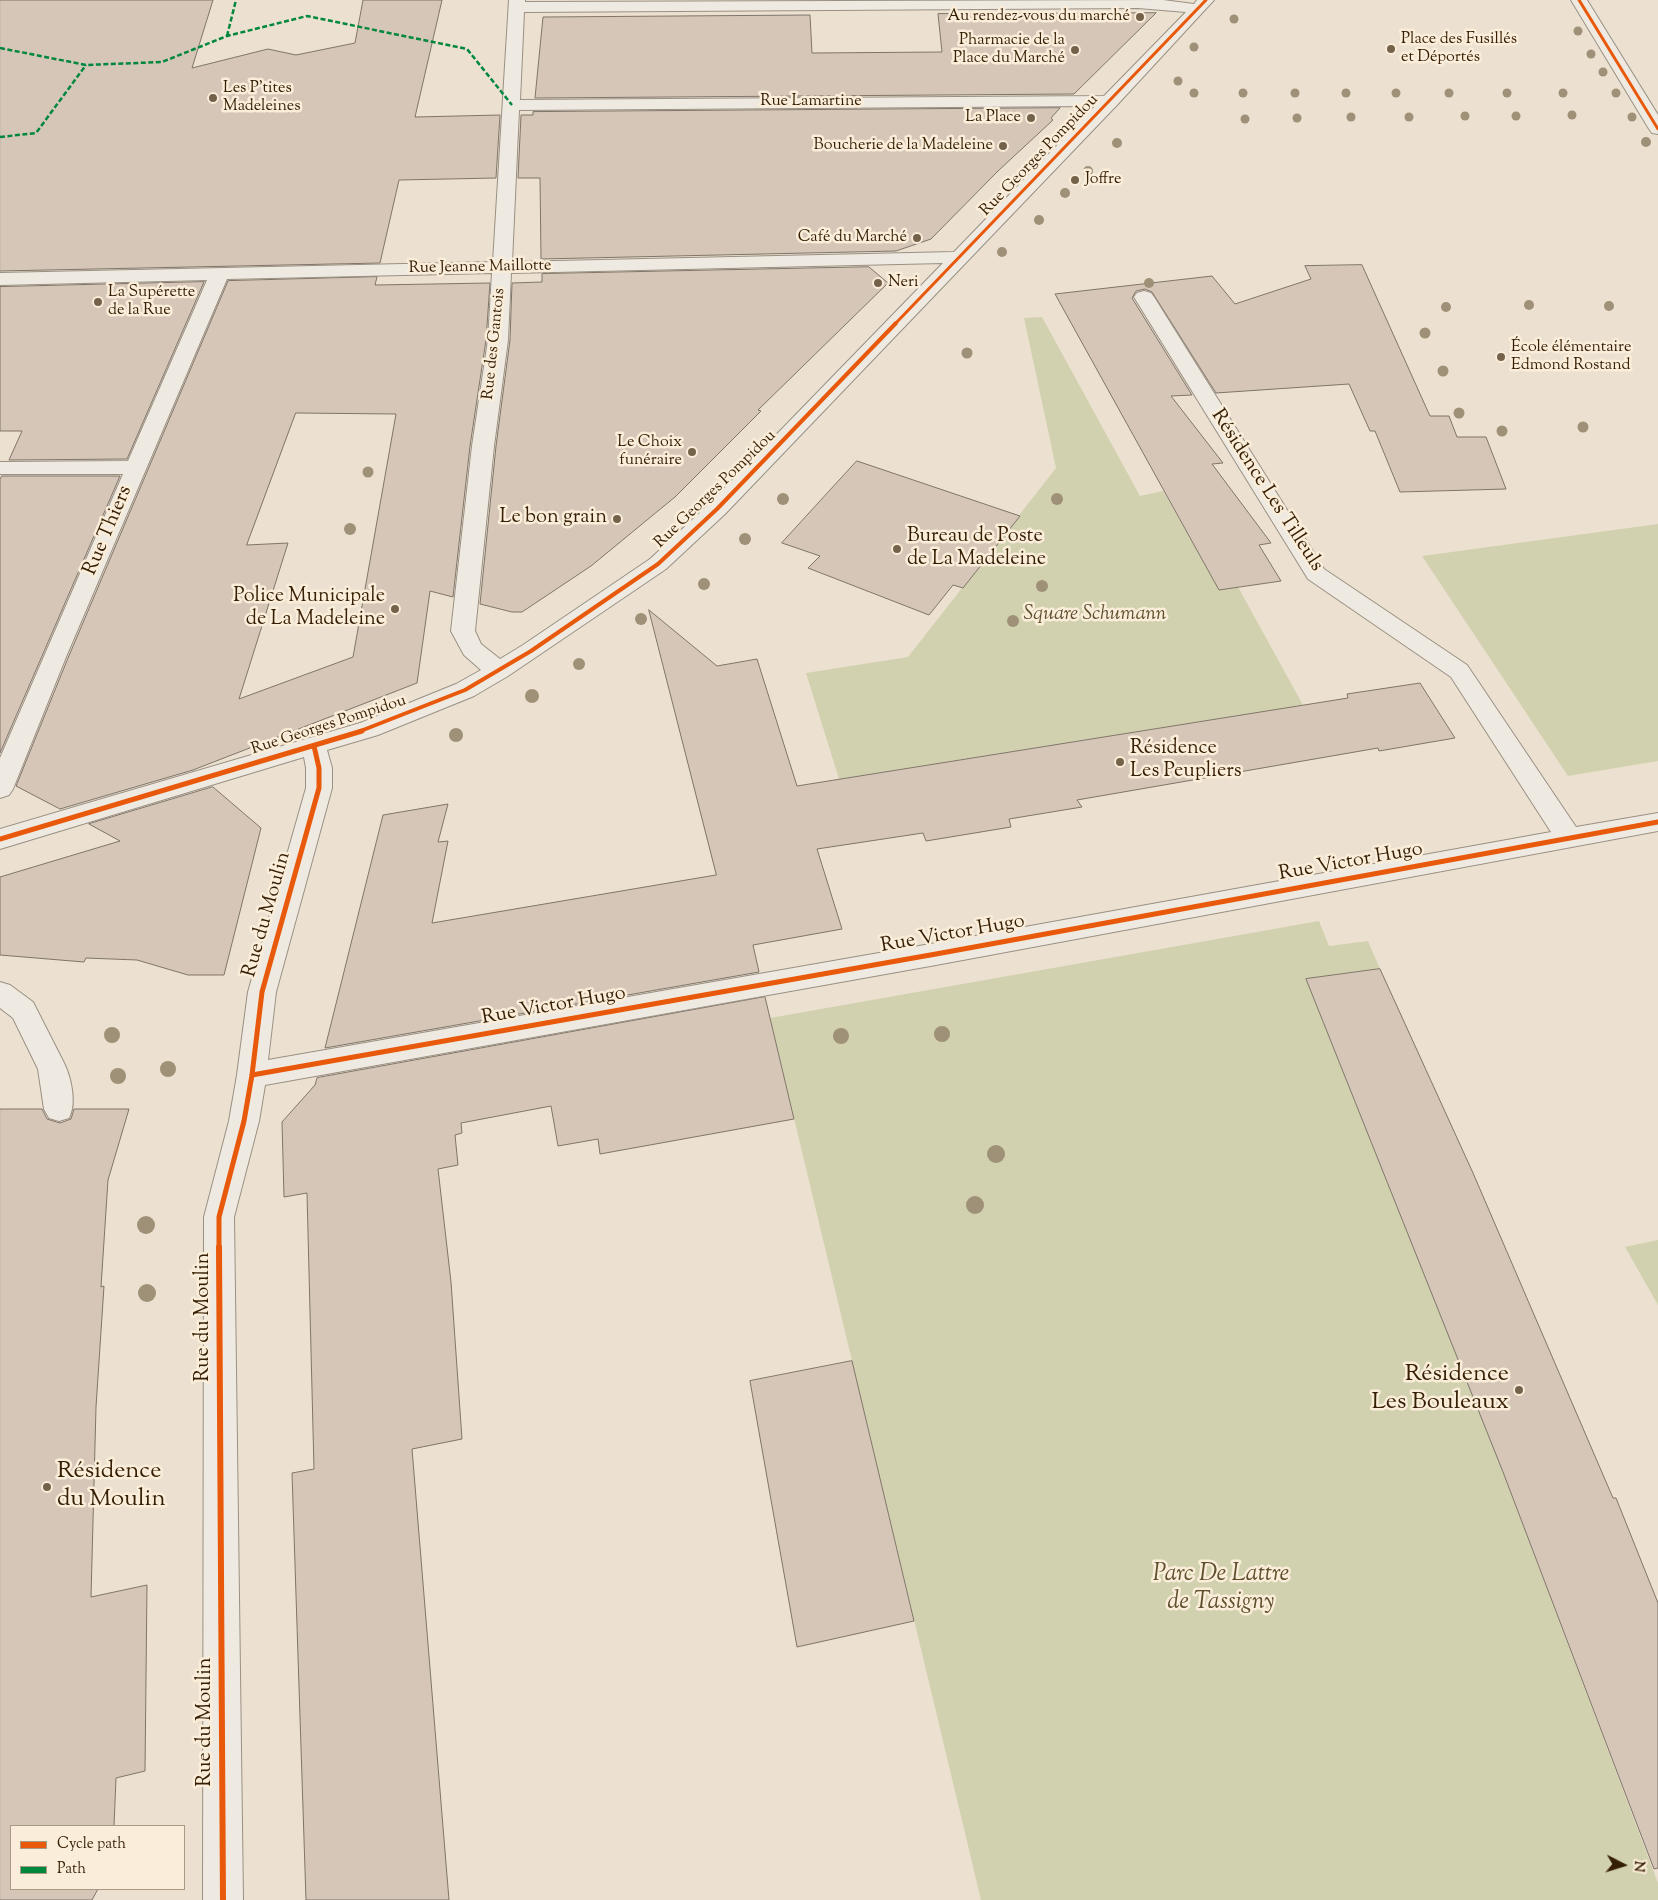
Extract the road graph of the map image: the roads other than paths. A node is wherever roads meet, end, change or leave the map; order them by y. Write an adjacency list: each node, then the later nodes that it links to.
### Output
1 (1579, 0): 6 (street)
2 (518, 4): 3 (street); 5 (street, Rue des Gantois)
3 (1202, 5): 4 (street, Rue Georges Pompidou)
4 (1111, 101): 5 (street, Rue Lamartine); 7 (street, Rue Georges Pompidou)
5 (512, 105): 8 (street, Rue des Gantois)
6 (1658, 129)
7 (960, 257): 8 (street, Rue Jeanne Maillotte); 14 (street, Rue Georges Pompidou)
8 (503, 267): 9 (street, Rue Jeanne Maillotte); 14 (street, Rue des Gantois)
9 (220, 273): 10 (street, Rue Jeanne Maillotte); 12 (street, Rue Thiers)
10 (0, 279)
11 (1144, 297): 18 (street, Résidence Les Tilleuls)
12 (136, 467): 13 (street); 16 (street, Rue Thiers)
13 (0, 468)
14 (500, 670): 15 (street, Rue Georges Pompidou)
15 (314, 746): 19 (street, Rue Georges Pompidou); 21 (street, Rue du Moulin)
16 (0, 789)
17 (1658, 822): 18 (street, Rue Victor Hugo)
18 (1569, 838): 21 (street, Rue Victor Hugo)
19 (0, 839)
20 (0, 993): 22 (street)
21 (252, 1075): 23 (street, Rue du Moulin)
22 (59, 1108)
23 (223, 1900)

